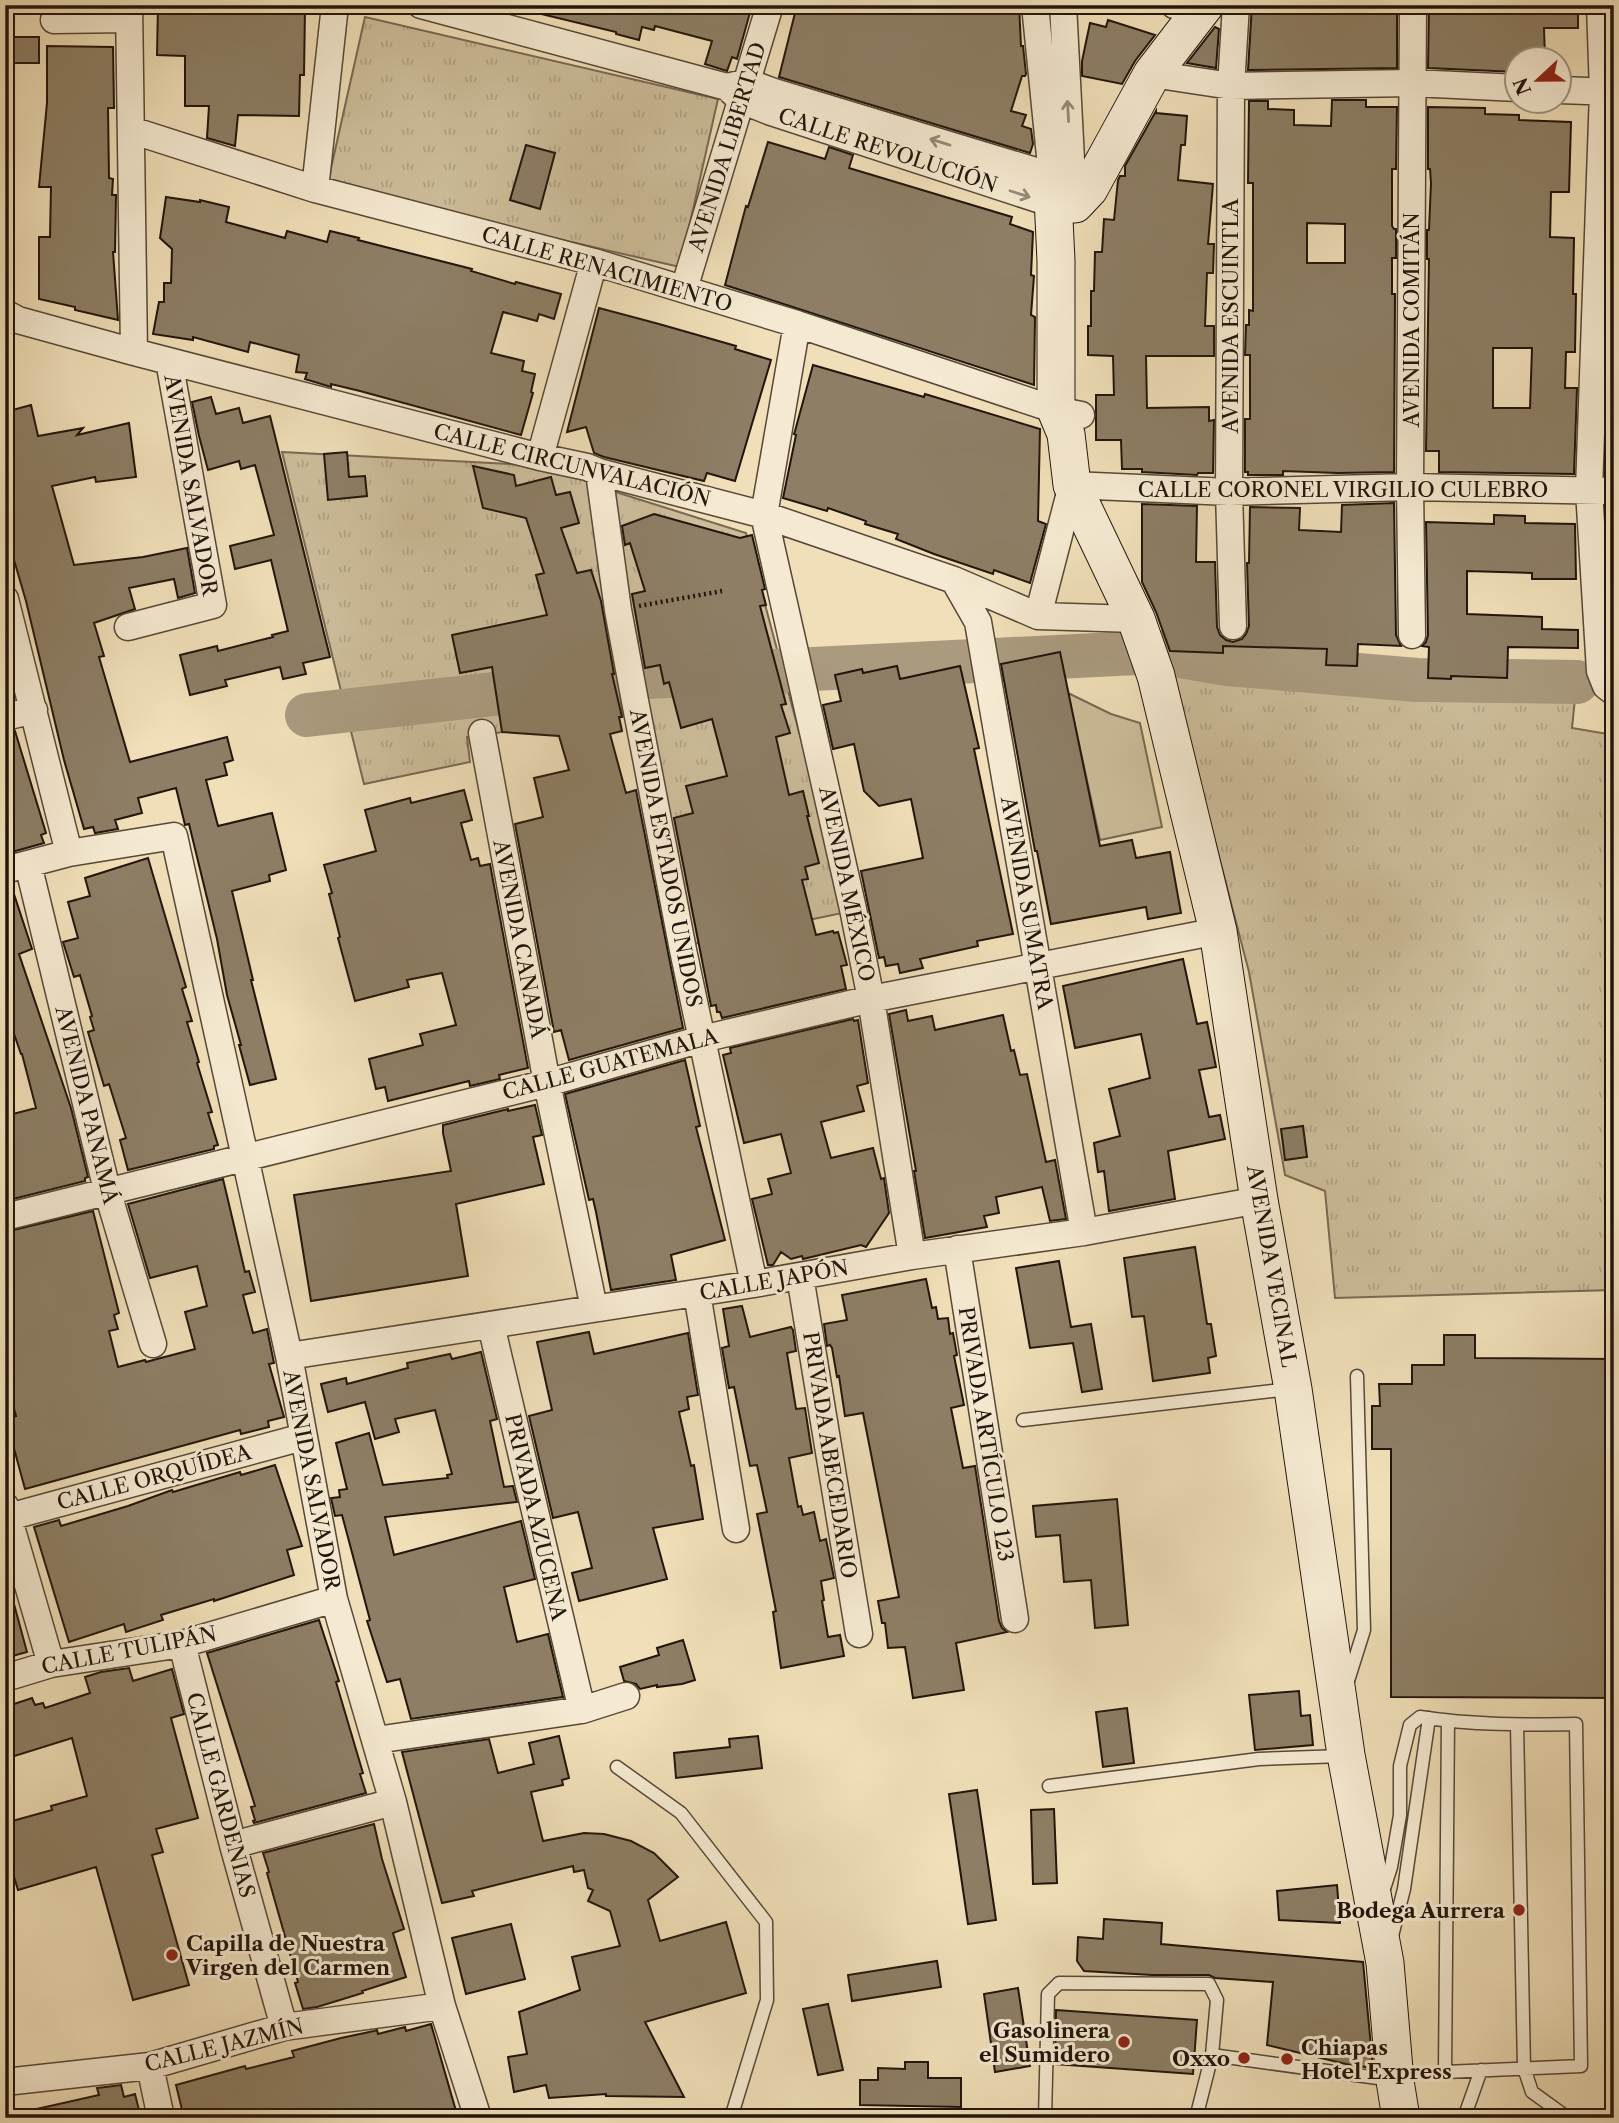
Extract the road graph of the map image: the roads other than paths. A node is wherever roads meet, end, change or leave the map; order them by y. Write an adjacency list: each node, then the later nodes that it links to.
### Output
1 (335, 5): 20 (street)
2 (421, 5): 16 (street, CALLE REVOLUCIÓN)
3 (770, 5): 16 (street, AVENIDA LIBERTAD)
4 (1035, 5): 21 (street)
5 (1063, 5): 21 (street, one-way to 5)
6 (1236, 5): 14 (street, AVENIDA ESCUINTLA)
7 (1413, 5): 13 (street, AVENIDA COMITÁN)
8 (1600, 5): 18 (street)
9 (1193, 7): 12 (street)
10 (129, 12): 11 (street); 19 (street)
11 (54, 20)
12 (1152, 74): 14 (street); 21 (street)
13 (1413, 83): 14 (street); 15 (street); 32 (street, AVENIDA COMITÁN)
14 (1231, 86): 34 (street, AVENIDA ESCUINTLA)
15 (1504, 87)
16 (738, 90): 21 (street, CALLE REVOLUCIÓN); 23 (street, AVENIDA LIBERTAD)
17 (1574, 91): 18 (street)
18 (1609, 92): 33 (street)
19 (131, 130): 20 (street, CALLE RENACIMIENTO); 26 (street)
20 (315, 189): 22 (street, CALLE RENACIMIENTO)
21 (1068, 190): 28 (street, AVENIDA VECINAL)
22 (594, 262): 23 (street, CALLE RENACIMIENTO); 29 (street)
23 (684, 289): 25 (street, CALLE RENACIMIENTO)
24 (5, 313): 26 (street, CALLE CIRCUNVALACIÓN)
25 (797, 324): 28 (street, CALLE RENACIMIENTO); 35 (street)
26 (134, 352): 27 (street, CALLE CIRCUNVALACIÓN)
27 (169, 361): 29 (street, CALLE CIRCUNVALACIÓN); 41 (street, AVENIDA SALVADOR)
28 (1068, 420): 31 (street, AVENIDA VECINAL)
29 (540, 457): 30 (street, CALLE CIRCUNVALACIÓN)
30 (599, 472): 35 (street, CALLE CIRCUNVALACIÓN); 52 (street, AVENIDA ESTADOS UNIDOS)
31 (1072, 485): 34 (street, CALLE CORONEL VIRGILIO CULEBRO); 38 (street); 39 (street, AVENIDA VECINAL)
32 (1410, 487): 33 (street, CALLE CORONEL VIRGILIO CULEBRO); 34 (street, CALLE CORONEL VIRGILIO CULEBRO); 42 (street, AVENIDA COMITÁN)
33 (1601, 490): 43 (street)
34 (1229, 492): 40 (street, AVENIDA ESCUINTLA)
35 (764, 515): 36 (street, CALLE CIRCUNVALACIÓN); 51 (street, AVENIDA MÉXICO)
36 (954, 580): 38 (street, CALLE CIRCUNVALACIÓN); 50 (street, AVENIDA SUMATRA)
37 (5, 599): 44 (street)
38 (1038, 616): 39 (street, CALLE CIRCUNVALACIÓN)
39 (1136, 619): 49 (street, AVENIDA VECINAL)
40 (1233, 626)
41 (128, 627)
42 (1412, 635)
43 (1614, 692)
44 (34, 709): 45 (street); 47 (street)
45 (5, 717)
46 (481, 733): 53 (street, AVENIDA CANADÁ)
47 (69, 853): 48 (street); 54 (street, AVENIDA SALVADOR)
48 (16, 867): 55 (street, AVENIDA PANAMÁ)
49 (1218, 931): 50 (street, CALLE GUATEMALA); 56 (street, AVENIDA VECINAL)
50 (1038, 968): 51 (street, CALLE GUATEMALA); 58 (street, AVENIDA SUMATRA)
51 (871, 999): 52 (street, CALLE GUATEMALA); 60 (street, AVENIDA MÉXICO)
52 (702, 1039): 53 (street, CALLE GUATEMALA); 62 (street, AVENIDA ESTADOS UNIDOS)
53 (547, 1083): 54 (street, CALLE GUATEMALA); 64 (street, AVENIDA CANADÁ)
54 (244, 1157): 55 (street, CALLE GUATEMALA); 67 (street, AVENIDA SALVADOR)
55 (107, 1190): 57 (street, CALLE GUATEMALA); 66 (street, AVENIDA PANAMÁ)
56 (1259, 1200): 58 (street, CALLE JAPÓN); 69 (street, AVENIDA VECINAL)
57 (5, 1217)
58 (1084, 1232): 59 (street, CALLE JAPÓN)
59 (957, 1250): 60 (street, CALLE JAPÓN); 75 (street, PRIVADA ARTÍCULO 123)
60 (912, 1256): 61 (street, CALLE JAPÓN)
61 (800, 1276): 62 (street, CALLE JAPÓN); 76 (street, PRIVADA ABECEDARIO)
62 (754, 1284): 63 (street, CALLE JAPÓN)
63 (697, 1293): 64 (street, CALLE JAPÓN); 73 (street)
64 (594, 1308): 65 (street, CALLE JAPÓN)
65 (491, 1325): 67 (street, CALLE JAPÓN); 82 (street, PRIVADA AZUCENA)
66 (153, 1344)
67 (289, 1356): 71 (street, AVENIDA SALVADOR)
68 (1357, 1376): 81 (lane)
69 (1293, 1388): 70 (lane); 81 (street, AVENIDA VECINAL)
70 (1023, 1420)
71 (303, 1437): 72 (street, CALLE ORQUÍDEA); 74 (street, AVENIDA SALVADOR)
72 (6, 1514): 78 (street)
73 (736, 1529)
74 (334, 1599): 77 (street, CALLE TULIPÁN); 86 (street, AVENIDA SALVADOR)
75 (1015, 1619)
76 (859, 1634)
77 (182, 1644): 78 (street, CALLE TULIPÁN); 91 (street, CALLE GARDENIAS)
78 (51, 1664): 79 (street, CALLE TULIPÁN)
79 (5, 1678)
80 (626, 1696): 82 (street)
81 (1340, 1704): 87 (street, AVENIDA VECINAL)
82 (582, 1710): 86 (street)
83 (1429, 1718): 84 (lane); 92 (lane); 93 (lane)
84 (1448, 1721): 85 (lane); 99 (lane)
85 (1517, 1725): 98 (lane); 98 (lane)
86 (376, 1740): 90 (street, AVENIDA SALVADOR)
87 (1346, 1755): 89 (lane); 92 (street, AVENIDA VECINAL)
88 (617, 1767): 104 (lane)
89 (1049, 1786)
90 (393, 1802): 91 (street); 94 (street, AVENIDA SALVADOR)
91 (233, 1845): 95 (street, CALLE GARDENIAS)
92 (1375, 1915): 93 (street, AVENIDA VECINAL)
93 (1385, 1963): 100 (street, AVENIDA VECINAL)
94 (442, 2006): 95 (street, CALLE JAZMÍN); 103 (street, AVENIDA SALVADOR)
95 (284, 2026): 97 (street, CALLE JAZMÍN)
96 (1212, 2055): 100 (lane); 105 (lane); 106 (lane)
97 (150, 2066): 101 (street, CALLE JAZMÍN); 102 (street)
98 (1524, 2068): 99 (lane); 109 (lane)
99 (1480, 2070): 108 (lane)
100 (1395, 2081): 107 (street, AVENIDA VECINAL)
101 (5, 2082)
102 (161, 2118)
103 (478, 2118)
104 (731, 2118)
105 (1045, 2118)
106 (1196, 2118)
107 (1401, 2118)
108 (1464, 2118)
109 (1568, 2118)

